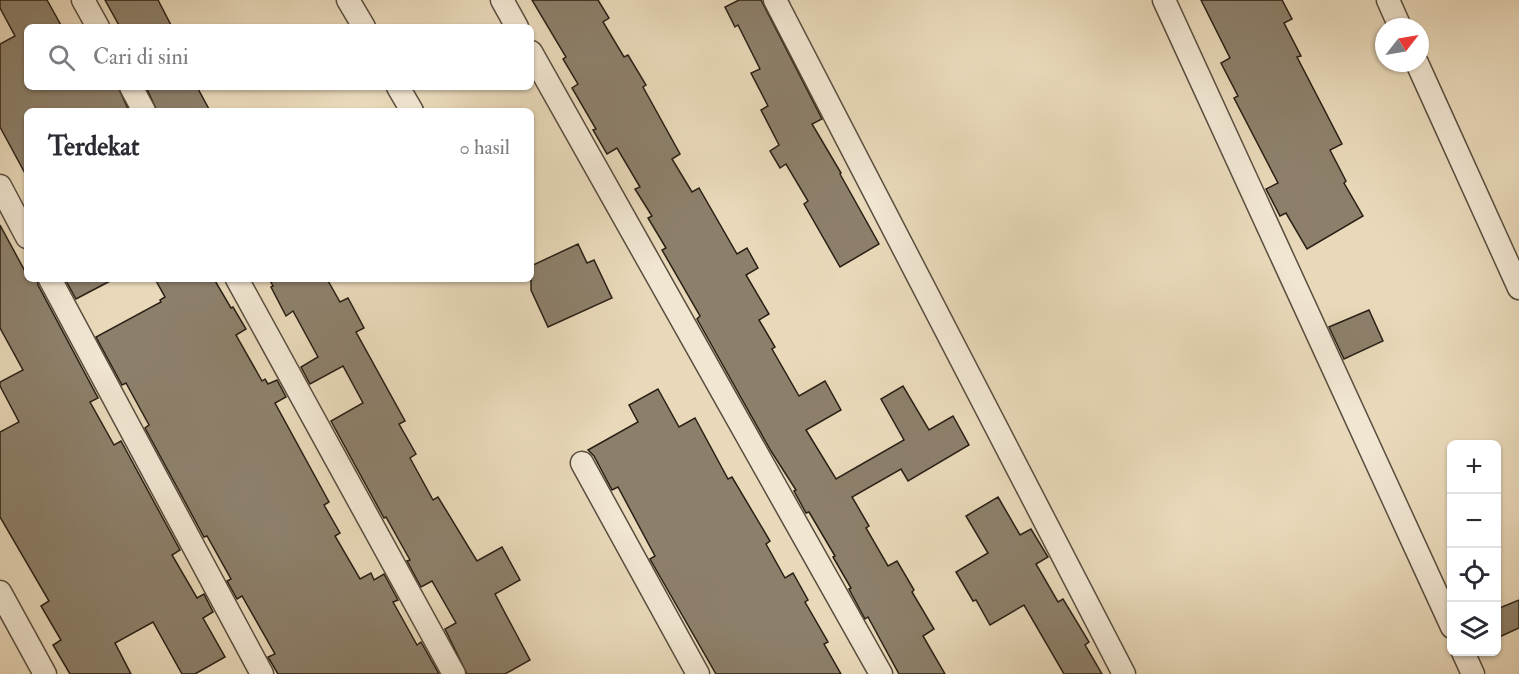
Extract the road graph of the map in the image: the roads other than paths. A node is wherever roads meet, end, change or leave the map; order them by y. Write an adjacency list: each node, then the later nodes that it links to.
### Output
1 (83, 0): 8 (street)
2 (348, 0): 9 (street)
3 (502, 0): 10 (street)
4 (776, 0): 31 (street)
5 (1164, 0): 24 (street)
6 (1388, 0): 7 (street)
7 (1396, 18)
8 (96, 24)
9 (362, 24)
10 (515, 24)
11 (534, 57): 30 (street)
12 (1421, 72): 21 (street)
13 (133, 90): 15 (street)
14 (400, 90): 16 (street)
15 (142, 108)
16 (410, 108)
17 (0, 186): 18 (street)
18 (24, 231)
19 (52, 282): 27 (street)
20 (239, 282): 28 (street)
21 (1519, 288)
22 (582, 463): 29 (street)
23 (0, 592): 26 (street)
24 (1447, 616)
25 (1465, 656): 32 (street)
26 (45, 674)
27 (262, 674)
28 (454, 674)
29 (698, 674)
30 (881, 674)
31 (1124, 674)
32 (1473, 674)

